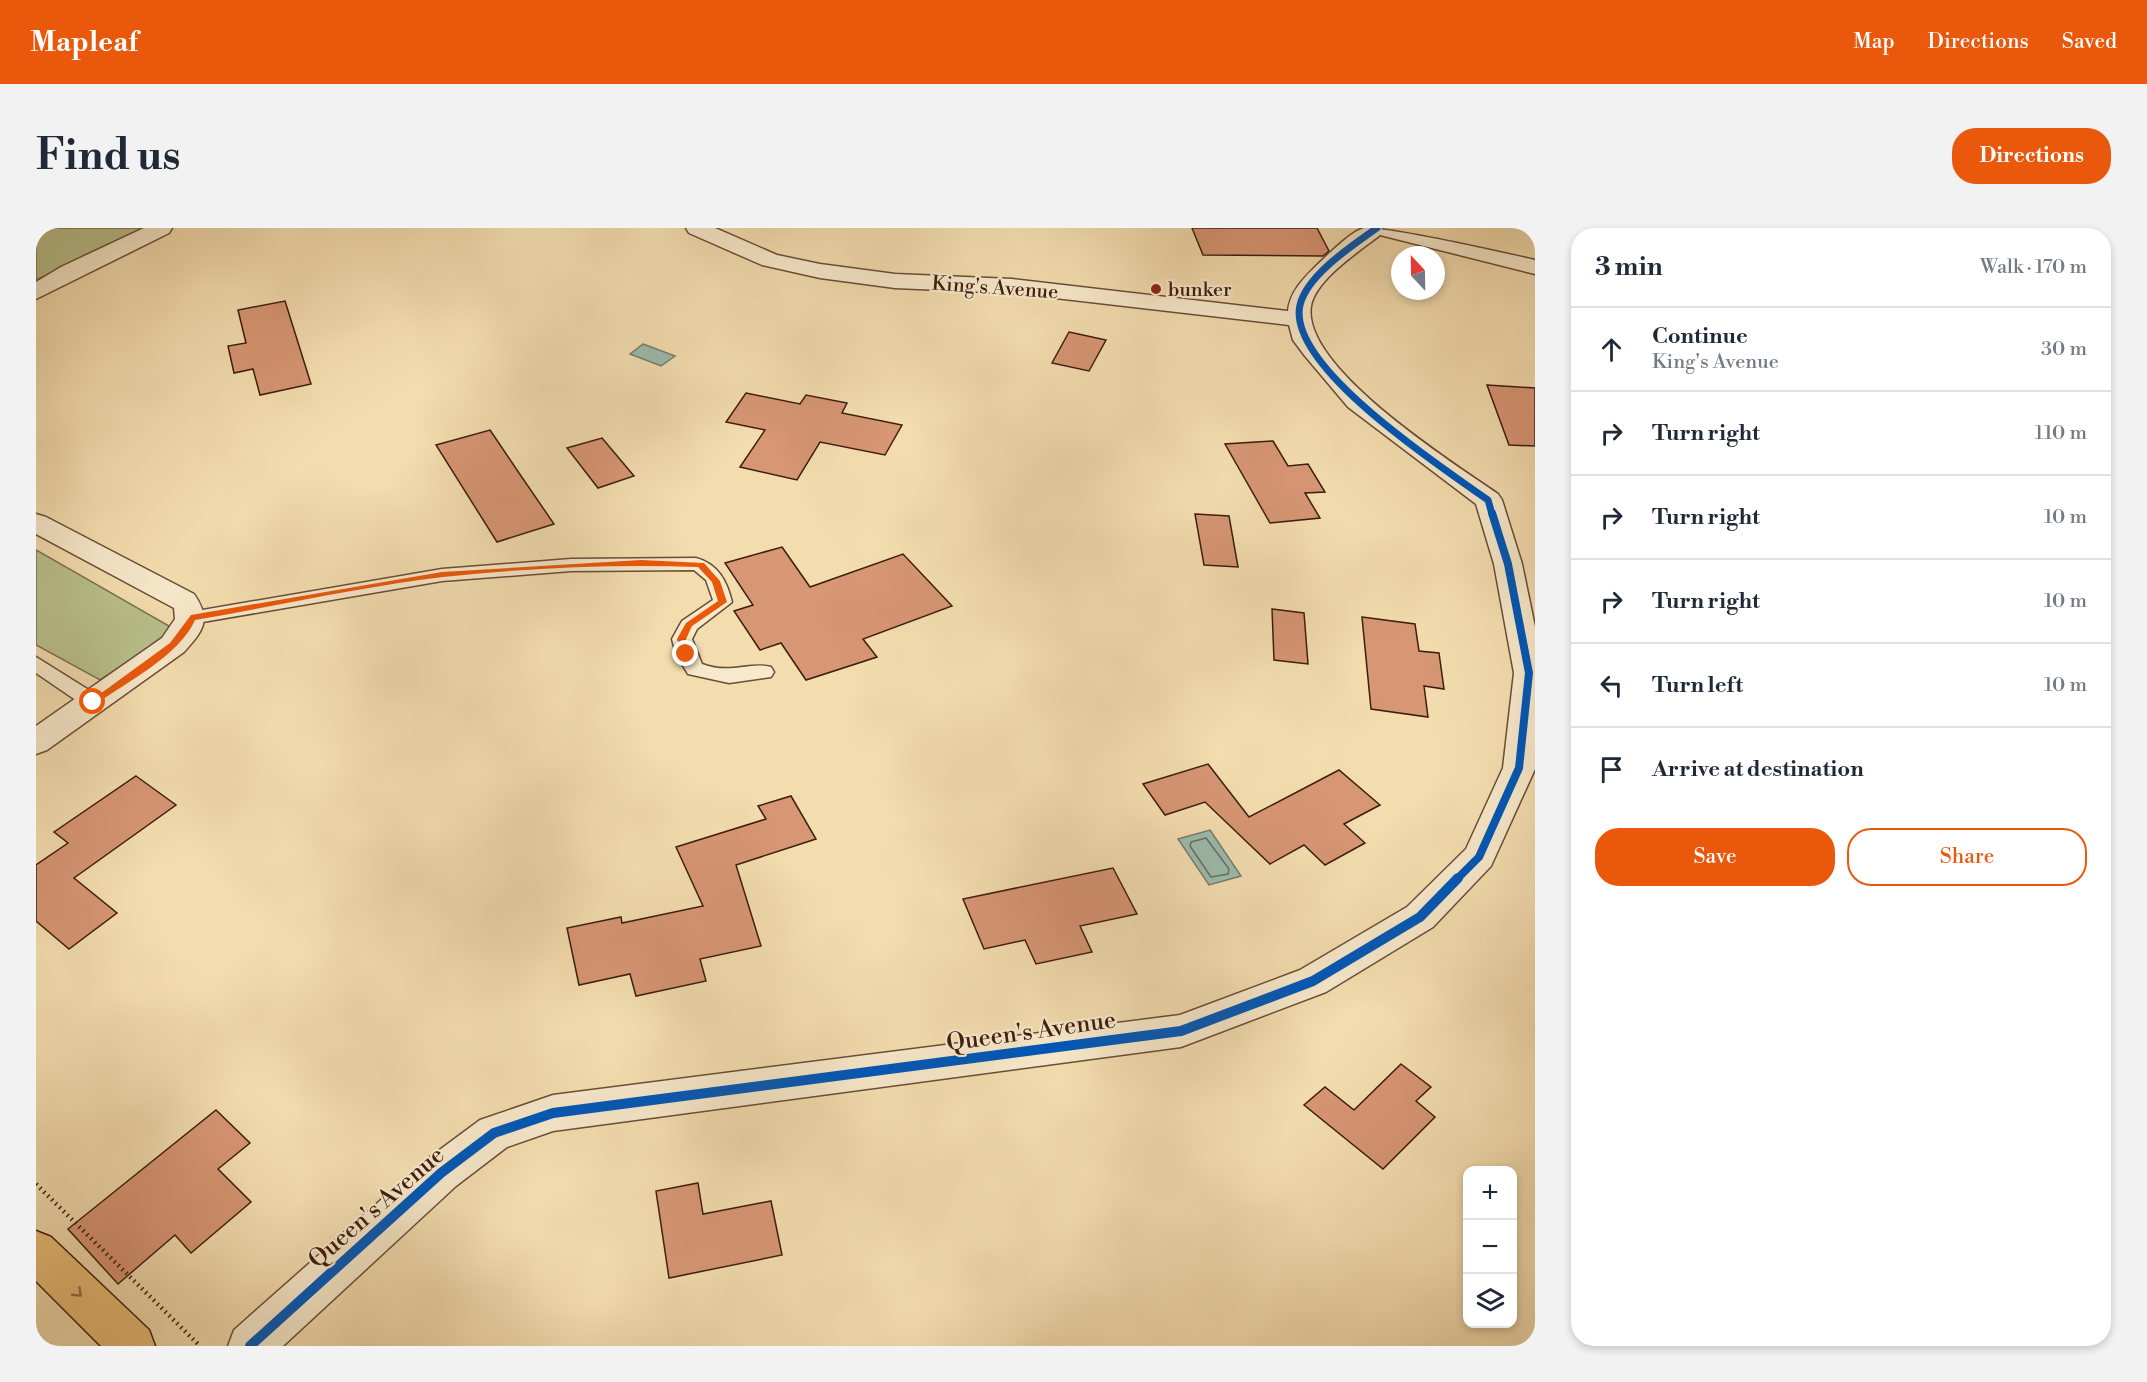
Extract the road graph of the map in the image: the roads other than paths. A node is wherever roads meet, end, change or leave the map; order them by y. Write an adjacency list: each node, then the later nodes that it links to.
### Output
1 (161, 228): 5 (street)
2 (697, 228): 6 (street, King's Avenue)
3 (1377, 228): 4 (street); 6 (street)
4 (1535, 267)
5 (36, 292)
6 (1299, 319): 15 (street, Queen's Avenue)
7 (36, 523): 8 (street)
8 (191, 618): 10 (lane); 11 (street)
9 (36, 664): 11 (lane)
10 (764, 672)
11 (93, 702): 12 (street)
12 (36, 742)
13 (36, 1252): 14 (main road, one-way to 14)
14 (134, 1346)
15 (250, 1346)

